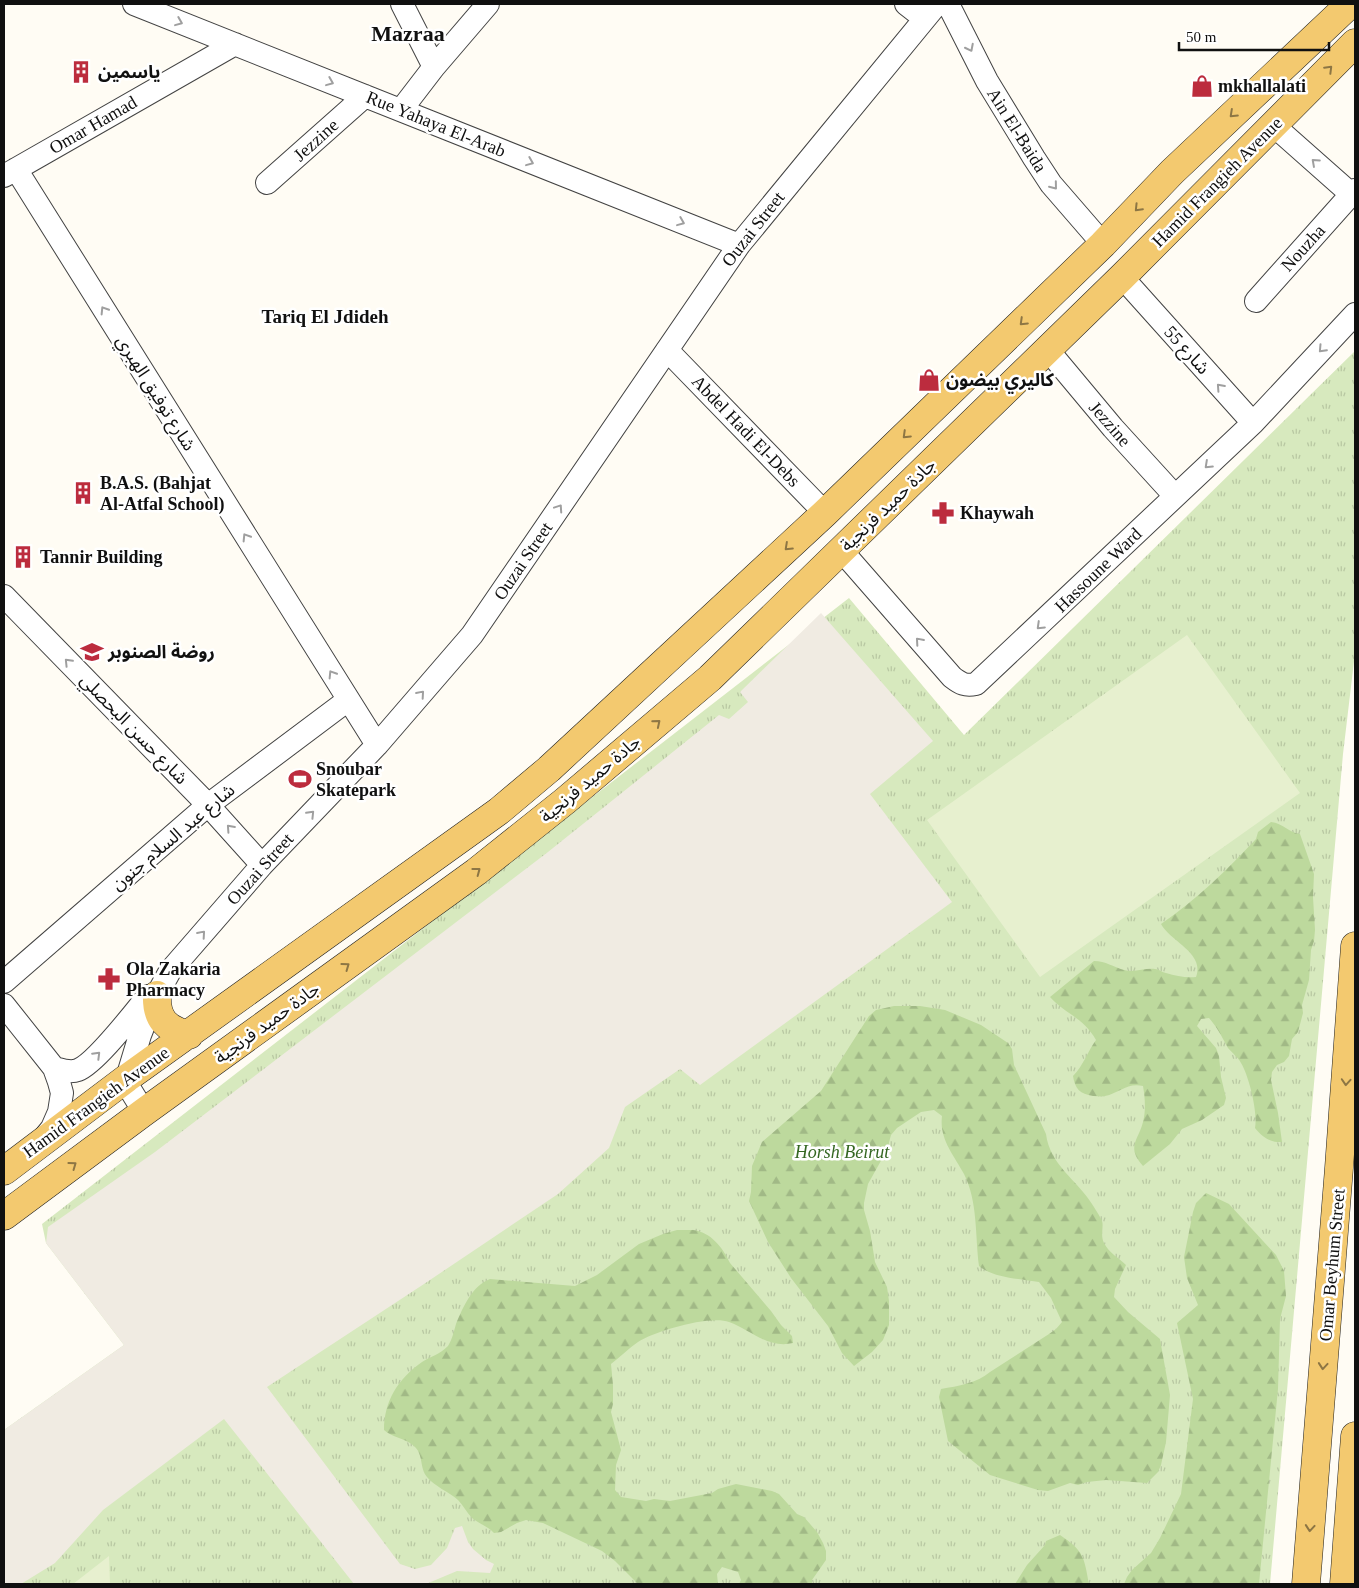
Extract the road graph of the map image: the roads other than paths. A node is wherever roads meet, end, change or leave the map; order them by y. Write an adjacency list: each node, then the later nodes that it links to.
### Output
1 (134, 4): 9 (street, Rue Yahaya El-Arab, one-way to 9)
2 (402, 4): 10 (street)
3 (488, 4): 10 (street)
4 (906, 4): 7 (street)
5 (948, 4): 17 (street, Ain El-Baida, one-way to 17)
6 (1345, 5): 17 (main road, جادة حميد فرنجية, one-way to 17)
7 (931, 11): 18 (street, Ouzai Street)
8 (1355, 43): 13 (main road, Hamid Frangieh Avenue, one-way to 8)
9 (235, 44): 11 (street, Rue Yahaya El-Arab, one-way to 11); 14 (street, Omar Hamad)
10 (434, 67): 12 (street)
11 (365, 96): 12 (street, Rue Yahaya El-Arab); 15 (street, Jezzine)
12 (401, 110): 18 (street, Rue Yahaya El-Arab, one-way to 18)
13 (1274, 125): 16 (street, Nouzha, one-way to 13); 19 (main road, Hamid Frangieh Avenue)
14 (10, 172): 29 (street, شارع توفيق الهبري, one-way to 14)
15 (267, 183)
16 (1353, 192): 20 (street, Nouzha)
17 (1103, 244): 26 (main road, جادة حميد فرنجية, one-way to 26)
18 (739, 245): 23 (street, Ouzai Street)
19 (1122, 277): 22 (main road, جادة حميد فرنجية); 24 (street, شارع 55, one-way to 19)
20 (1256, 301)
21 (1355, 314): 24 (street, Hassoune Ward, one-way to 24)
22 (1047, 349): 25 (street, Jezzine); 27 (main road, جادة حميد فرنجية)
23 (667, 350): 26 (street, Abdel Hadi El-Debs); 30 (street, Ouzai Street, one-way to 23)
24 (1253, 423): 25 (street, Hassoune Ward, one-way to 25)
25 (1175, 496): 27 (street, Hassoune Ward, one-way to 27)
26 (825, 513): 38 (main road, جادة حميد فرنجية, one-way to 38)
27 (841, 550): 41 (main road, جادة حميد فرنجية, one-way to 27)
28 (4, 596): 31 (street, شارع حسن البحصلي, one-way to 28)
29 (348, 700): 30 (street, شارع توفيق الهبري); 31 (street, شارع عبد السلام جنون)
30 (376, 745): 32 (street, Ouzai Street, one-way to 30)
31 (208, 805): 32 (street, شارع حسن البحصلي, one-way to 31); 35 (street, شارع عبد السلام جنون)
32 (262, 865): 34 (street, Ouzai Street, one-way to 32)
33 (1355, 946): 46 (main road, Omar Beyhum Street, one-way to 46)
34 (170, 971): 36 (street, Ouzai Street); 39 (street, one-way to 34)
35 (4, 982)
36 (157, 995): 38 (main road); 40 (street, Ouzai Street)
37 (4, 1006): 39 (street)
38 (189, 1035): 40 (main road, Hamid Frangieh Avenue)
39 (54, 1068): 42 (street)
40 (127, 1078): 41 (street); 42 (main road, Hamid Frangieh Avenue)
41 (144, 1112): 44 (main road, جادة حميد فرنجية, one-way to 41)
42 (40, 1143): 43 (main road, Hamid Frangieh Avenue)
43 (4, 1171)
44 (4, 1216)
45 (1355, 1436): 47 (main road)
46 (1306, 1584)
47 (1344, 1584)

